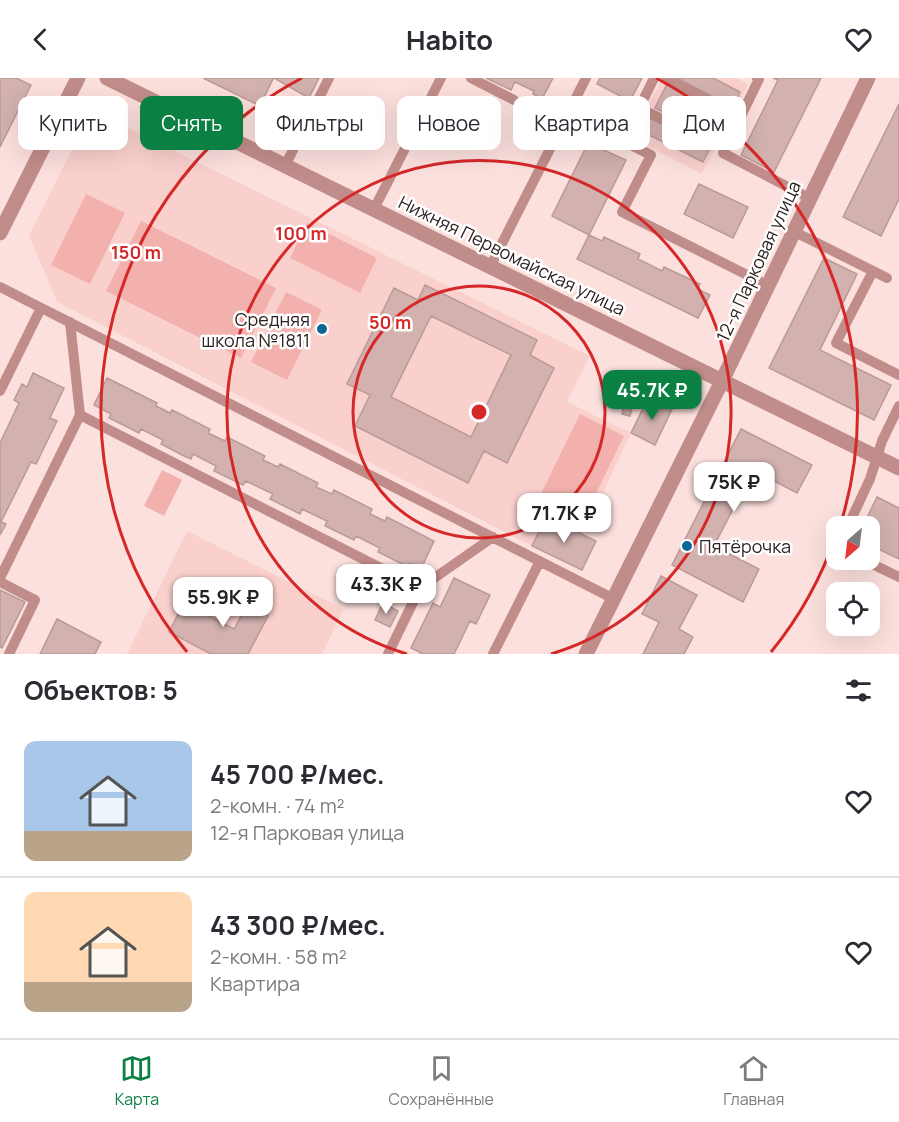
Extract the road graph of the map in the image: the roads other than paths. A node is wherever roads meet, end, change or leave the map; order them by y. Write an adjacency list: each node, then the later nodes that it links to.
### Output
1 (78, 78): 20 (street)
2 (106, 78): 17 (street, Нижняя Первомайская улица)
3 (329, 78): 17 (lane)
4 (441, 78): 19 (lane)
5 (471, 78): 14 (lane)
6 (586, 78): 11 (lane)
7 (654, 78): 12 (lane)
8 (666, 78): 13 (lane)
9 (757, 78): 18 (lane)
10 (868, 78): 18 (street, 12-я Парковая улица)
11 (577, 96)
12 (645, 96)
13 (700, 96)
14 (513, 99)
15 (550, 150): 22 (lane)
16 (641, 150): 25 (lane)
17 (285, 166): 19 (street, Нижняя Первомайская улица)
18 (809, 198): 21 (street, 12-я Парковая улица)
19 (374, 209): 22 (street, Нижняя Первомайская улица)
20 (2, 224)
21 (794, 231): 23 (lane); 25 (street, 12-я Парковая улица)
22 (490, 267): 30 (street, Нижняя Первомайская улица)
23 (873, 271): 24 (lane); 29 (lane)
24 (887, 278)
25 (767, 285): 30 (street, 12-я Парковая улица)
26 (0, 287): 27 (lane)
27 (41, 308): 28 (lane); 31 (lane)
28 (70, 322): 33 (lane); 37 (lane)
29 (899, 375)
30 (722, 381): 34 (street, Нижняя Первомайская улица); 43 (street, 12-я Парковая улица)
31 (0, 390)
32 (899, 406): 34 (lane)
33 (80, 415): 41 (lane); 42 (lane)
34 (877, 458): 35 (street, Нижняя Первомайская улица); 36 (lane)
35 (899, 468)
36 (853, 516)
37 (493, 537): 38 (lane); 42 (lane)
38 (540, 561): 43 (lane); 46 (lane)
39 (880, 568): 40 (lane)
40 (899, 577)
41 (0, 580): 44 (lane)
42 (420, 588): 45 (lane)
43 (614, 598): 47 (street, 12-я Парковая улица)
44 (9, 654)
45 (388, 654)
46 (493, 654)
47 (586, 654)

